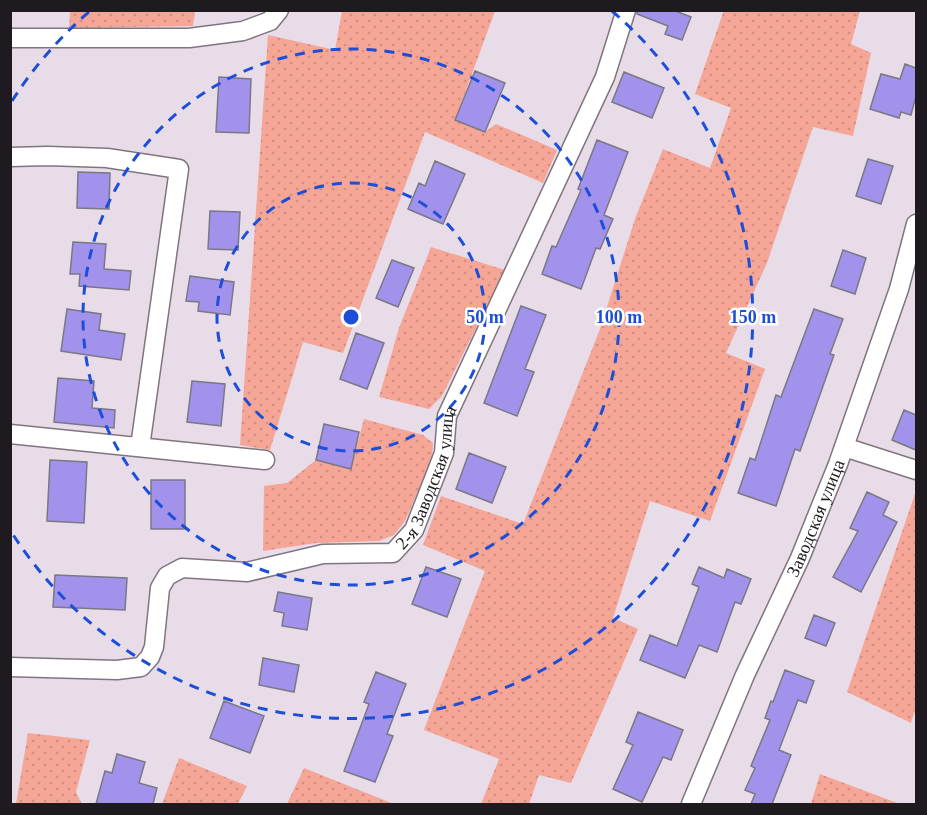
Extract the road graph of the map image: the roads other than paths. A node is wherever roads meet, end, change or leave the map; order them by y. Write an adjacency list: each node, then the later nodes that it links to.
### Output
1 (279, 10): 3 (street)
2 (626, 10): 11 (street, 2-я Заводская улица)
3 (10, 38)
4 (10, 157): 7 (street)
5 (916, 224): 8 (street, Заводская улица)
6 (10, 434): 7 (street)
7 (140, 447): 9 (street)
8 (844, 447): 10 (street); 12 (street, Заводская улица)
9 (265, 460)
10 (916, 470)
11 (10, 667)
12 (692, 804)

